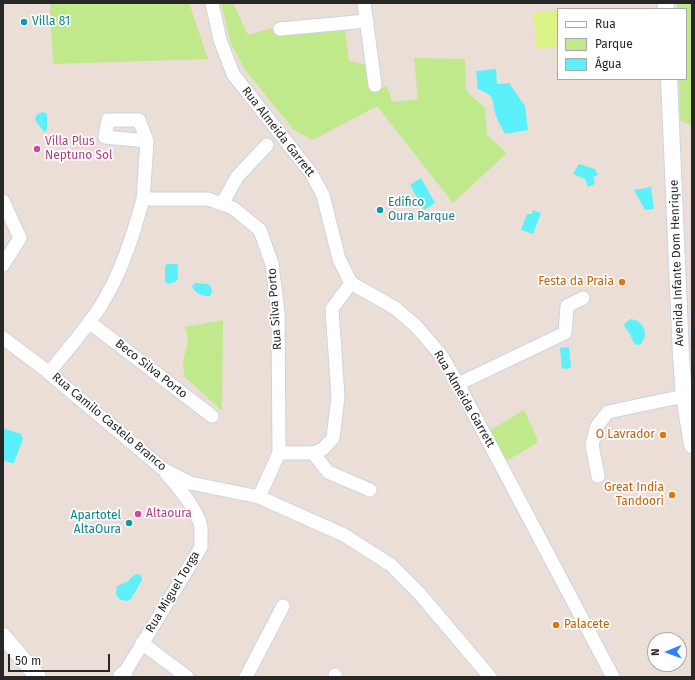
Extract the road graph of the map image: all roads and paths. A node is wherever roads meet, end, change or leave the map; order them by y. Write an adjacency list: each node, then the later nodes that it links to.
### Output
1 (212, 3): 13 (street, Rua Almeida Garrett)
2 (364, 3): 3 (street)
3 (367, 21): 4 (street); 6 (street)
4 (280, 28)
5 (669, 80): 17 (street, Avenida Infante Dom Henrique)
6 (375, 85)
7 (147, 141): 9 (street)
8 (267, 145): 11 (street)
9 (143, 199): 11 (street, Rua Silva Porto); 15 (street)
10 (3, 201): 12 (street)
11 (222, 204): 23 (street, Rua Silva Porto)
12 (3, 265)
13 (351, 283): 19 (street, Rua Almeida Garrett); 24 (street)
14 (583, 298): 19 (street)
15 (89, 322): 18 (street); 21 (street, Beco Silva Porto)
16 (3, 338): 18 (street, Rua Camilo Castelo Branco)
17 (687, 354): 20 (street, Avenida Infante Dom Henrique)
18 (49, 373): 25 (street, Rua Camilo Castelo Branco)
19 (458, 384): 39 (street, Rua Almeida Garrett)
20 (684, 396): 22 (street, Avenida Infante Dom Henrique); 26 (street)
21 (212, 416)
22 (692, 445)
23 (279, 453): 24 (street); 29 (street, Rua Silva Porto)
24 (313, 453): 28 (street)
25 (163, 469): 27 (street, Rua Camilo Castelo Branco); 30 (street, Rua Miguel Torga)
26 (598, 476)
27 (204, 486): 29 (street, Rua Camilo Castelo Branco); 30 (street)
28 (370, 490)
29 (259, 497): 38 (street, Rua Camilo Castelo Branco)
30 (193, 510): 33 (street, Rua Miguel Torga)
31 (283, 606): 37 (street)
32 (3, 636): 35 (street)
33 (142, 643): 34 (street, Rua Miguel Torga); 36 (street)
34 (123, 676)
35 (38, 677)
36 (187, 677)
37 (246, 677)
38 (490, 677)
39 (613, 677)

